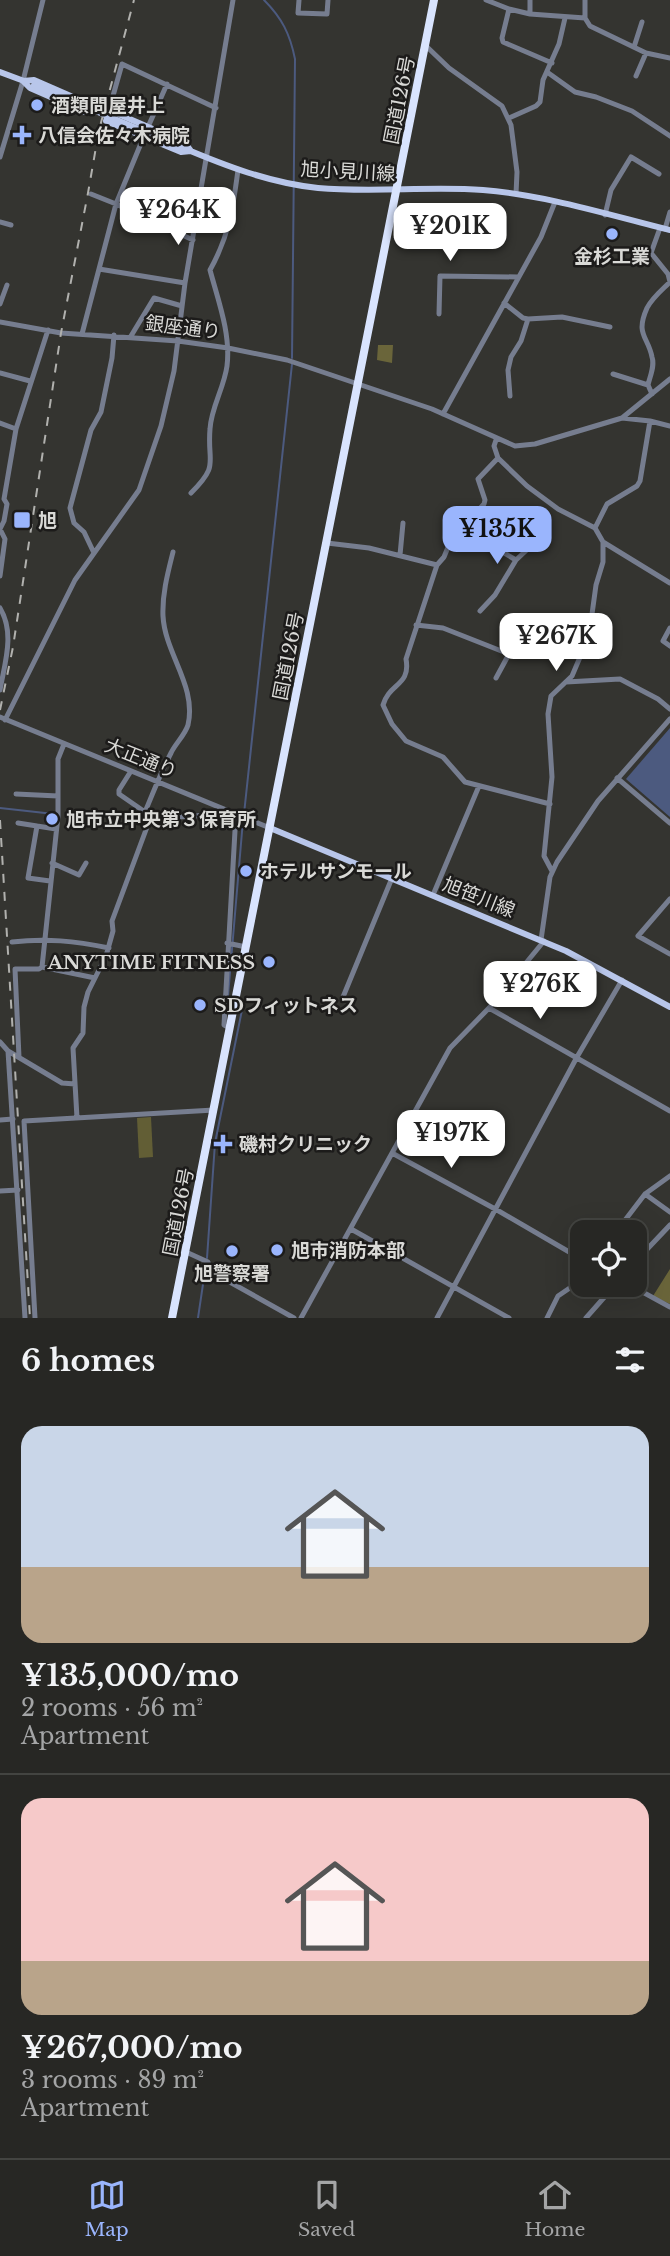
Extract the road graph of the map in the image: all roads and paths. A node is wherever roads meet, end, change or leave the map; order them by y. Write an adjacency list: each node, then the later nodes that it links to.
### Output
1 (44, 0): 22 (street)
2 (233, 0): 24 (street)
3 (299, 0): 4 (street)
4 (328, 0)
5 (434, 0): 14 (highway, 国道126号)
6 (486, 0): 9 (street)
7 (530, 0): 10 (street)
8 (585, 0): 12 (street)
9 (509, 9): 10 (street); 18 (street)
10 (530, 14): 11 (street)
11 (565, 18): 12 (street); 18 (street)
12 (585, 18): 15 (street)
13 (642, 22): 15 (street)
14 (425, 46): 26 (street); 35 (highway, 国道126号)
15 (634, 47): 16 (street)
16 (646, 53): 17 (street); 21 (street)
17 (670, 58)
18 (552, 63): 20 (street)
19 (0, 72): 22 (main road, 旭小見川線)
20 (547, 72): 26 (street); 29 (street)
21 (636, 76)
22 (23, 81): 22 (main road); 30 (main road, 旭小見川線, bridge); 31 (street)
23 (167, 84): 24 (street); 25 (street); 27 (street)
24 (216, 108): 32 (street)
25 (109, 110): 27 (main road); 28 (main road)
26 (509, 118): 37 (street)
27 (148, 127): 30 (main road)
28 (144, 136): 30 (main road); 39 (street)
29 (670, 136)
30 (191, 151): 32 (main road, 旭小見川線)
31 (0, 157)
32 (207, 158): 33 (main road, 旭小見川線); 45 (street)
33 (238, 170): 35 (main road, 旭小見川線); 62 (street)
34 (659, 174): 41 (street)
35 (398, 189): 37 (main road, 旭小見川線); 67 (highway, 国道126号)
36 (91, 194): 39 (street)
37 (516, 194): 38 (main road, 旭小見川線)
38 (555, 202): 41 (main road, 旭小見川線); 47 (street)
39 (116, 204): 45 (street); 46 (street)
40 (670, 212): 44 (street)
41 (605, 215): 44 (main road, 旭小見川線)
42 (0, 222): 43 (street)
43 (11, 225)
44 (665, 229): 68 (street)
45 (193, 240): 48 (street)
46 (99, 270): 48 (street); 58 (street)
47 (518, 277): 50 (street); 53 (street)
48 (185, 283): 52 (street)
49 (7, 285): 51 (street)
50 (504, 303): 54 (street); 71 (street)
51 (0, 304)
52 (182, 306): 60 (street); 61 (street)
53 (439, 314)
54 (528, 319): 56 (street); 70 (street)
55 (0, 322): 57 (street, 銀座通り)
56 (610, 327)
57 (48, 330): 58 (street, 銀座通り); 66 (street)
58 (82, 334): 59 (street, 銀座通り)
59 (114, 335): 60 (street, 銀座通り); 89 (street)
60 (131, 336): 61 (street, 銀座通り)
61 (178, 341): 62 (street, 銀座通り); 89 (street)
62 (228, 348): 67 (street, 銀座通り); 79 (street)
63 (0, 373): 66 (street)
64 (613, 374): 68 (street)
65 (670, 379): 69 (street)
66 (30, 381): 76 (street)
67 (359, 384): 71 (street, 銀座通り); 87 (highway, 国道126号)
68 (648, 385): 69 (street)
69 (652, 394): 72 (street)
70 (510, 396)
71 (443, 415): 77 (street, 銀座通り)
72 (622, 418): 73 (street); 77 (street, 銀座通り)
73 (650, 421): 75 (street); 82 (street)
74 (0, 423): 76 (street)
75 (670, 426)
76 (16, 429): 80 (street)
77 (496, 440): 78 (street)
78 (498, 458): 82 (street); 84 (street)
79 (191, 493)
80 (2, 498): 83 (street)
81 (403, 523): 90 (street)
82 (595, 528): 86 (street)
83 (0, 529): 93 (street)
84 (456, 534): 91 (street); 92 (street)
85 (536, 534): 91 (street)
86 (603, 542): 94 (street); 101 (street)
87 (327, 543): 90 (street); 120 (highway, 国道126号)
88 (173, 552): 109 (street)
89 (94, 553): 104 (street)
90 (400, 555): 92 (street)
91 (516, 560): 96 (street)
92 (437, 565): 97 (street)
93 (0, 576)
94 (670, 583)
95 (0, 604): 102 (street)
96 (480, 611)
97 (416, 625): 100 (street); 110 (street)
98 (670, 628): 99 (street)
99 (670, 646)
100 (496, 678)
101 (566, 682): 103 (street); 113 (street)
102 (0, 690)
103 (670, 709)
104 (2, 719): 106 (street, 大正通り)
105 (670, 719): 108 (street)
106 (64, 744): 107 (street, 大正通り); 112 (street)
107 (131, 771): 109 (street, 大正通り); 114 (street)
108 (617, 778): 117 (street); 124 (street)
109 (158, 782): 114 (street); 115 (street, 大正通り)
110 (479, 786): 113 (street); 127 (street)
111 (16, 794): 112 (street)
112 (58, 796): 121 (street)
113 (550, 804): 124 (street)
114 (145, 813): 116 (street)
115 (236, 813): 116 (street); 120 (street, 大正通り); 132 (street)
116 (150, 819): 134 (street)
117 (670, 822)
118 (18, 823): 119 (street)
119 (37, 826): 121 (street); 126 (street)
120 (270, 828): 125 (main road, 旭笹川線); 133 (highway, 国道126号)
121 (56, 829): 122 (street)
122 (52, 863): 123 (street); 126 (street)
123 (86, 863)
124 (552, 870): 130 (street)
125 (392, 878): 127 (main road, 旭笹川線); 139 (street)
126 (50, 881): 129 (street)
127 (433, 895): 130 (main road, 旭笹川線)
128 (670, 899): 135 (street)
129 (43, 939): 131 (street); 134 (street); 136 (street)
130 (543, 940): 138 (main road, 旭笹川線); 141 (street)
131 (12, 942)
132 (231, 943): 133 (street); 142 (street)
133 (246, 947): 142 (highway, 国道126号)
134 (109, 948): 137 (street)
135 (670, 954)
136 (42, 967): 137 (street); 146 (street)
137 (96, 978): 147 (street)
138 (622, 980): 140 (main road, 旭笹川線); 145 (street)
139 (343, 997)
140 (670, 1007)
141 (489, 1008): 145 (street); 153 (street)
142 (230, 1028): 148 (highway, 国道126号)
143 (0, 1042): 144 (street)
144 (8, 1051): 146 (street); 151 (street)
145 (577, 1057): 149 (street); 158 (street)
146 (19, 1058): 147 (street)
147 (75, 1084): 150 (street)
148 (214, 1111): 150 (street); 164 (highway, 国道126号)
149 (670, 1111)
150 (77, 1118): 172 (street)
151 (13, 1119): 152 (street); 155 (street)
152 (0, 1120)
153 (392, 1153): 158 (street); 162 (street)
154 (670, 1176): 157 (street)
155 (18, 1190): 156 (street); 171 (street)
156 (0, 1191)
157 (645, 1194): 159 (street); 160 (street)
158 (497, 1210): 165 (street); 166 (street)
159 (670, 1212)
160 (625, 1220)
161 (670, 1225): 163 (street)
162 (351, 1229): 166 (street); 175 (street)
163 (647, 1249)
164 (186, 1252): 173 (highway, 国道126号); 174 (street)
165 (570, 1252)
166 (454, 1288): 176 (street); 177 (street)
167 (570, 1288): 178 (street)
168 (647, 1294): 170 (street)
169 (605, 1297): 179 (street)
170 (670, 1307)
171 (25, 1318)
172 (35, 1318)
173 (172, 1318)
174 (294, 1318)
175 (301, 1318)
176 (437, 1318)
177 (509, 1318)
178 (547, 1318)
179 (586, 1318)

